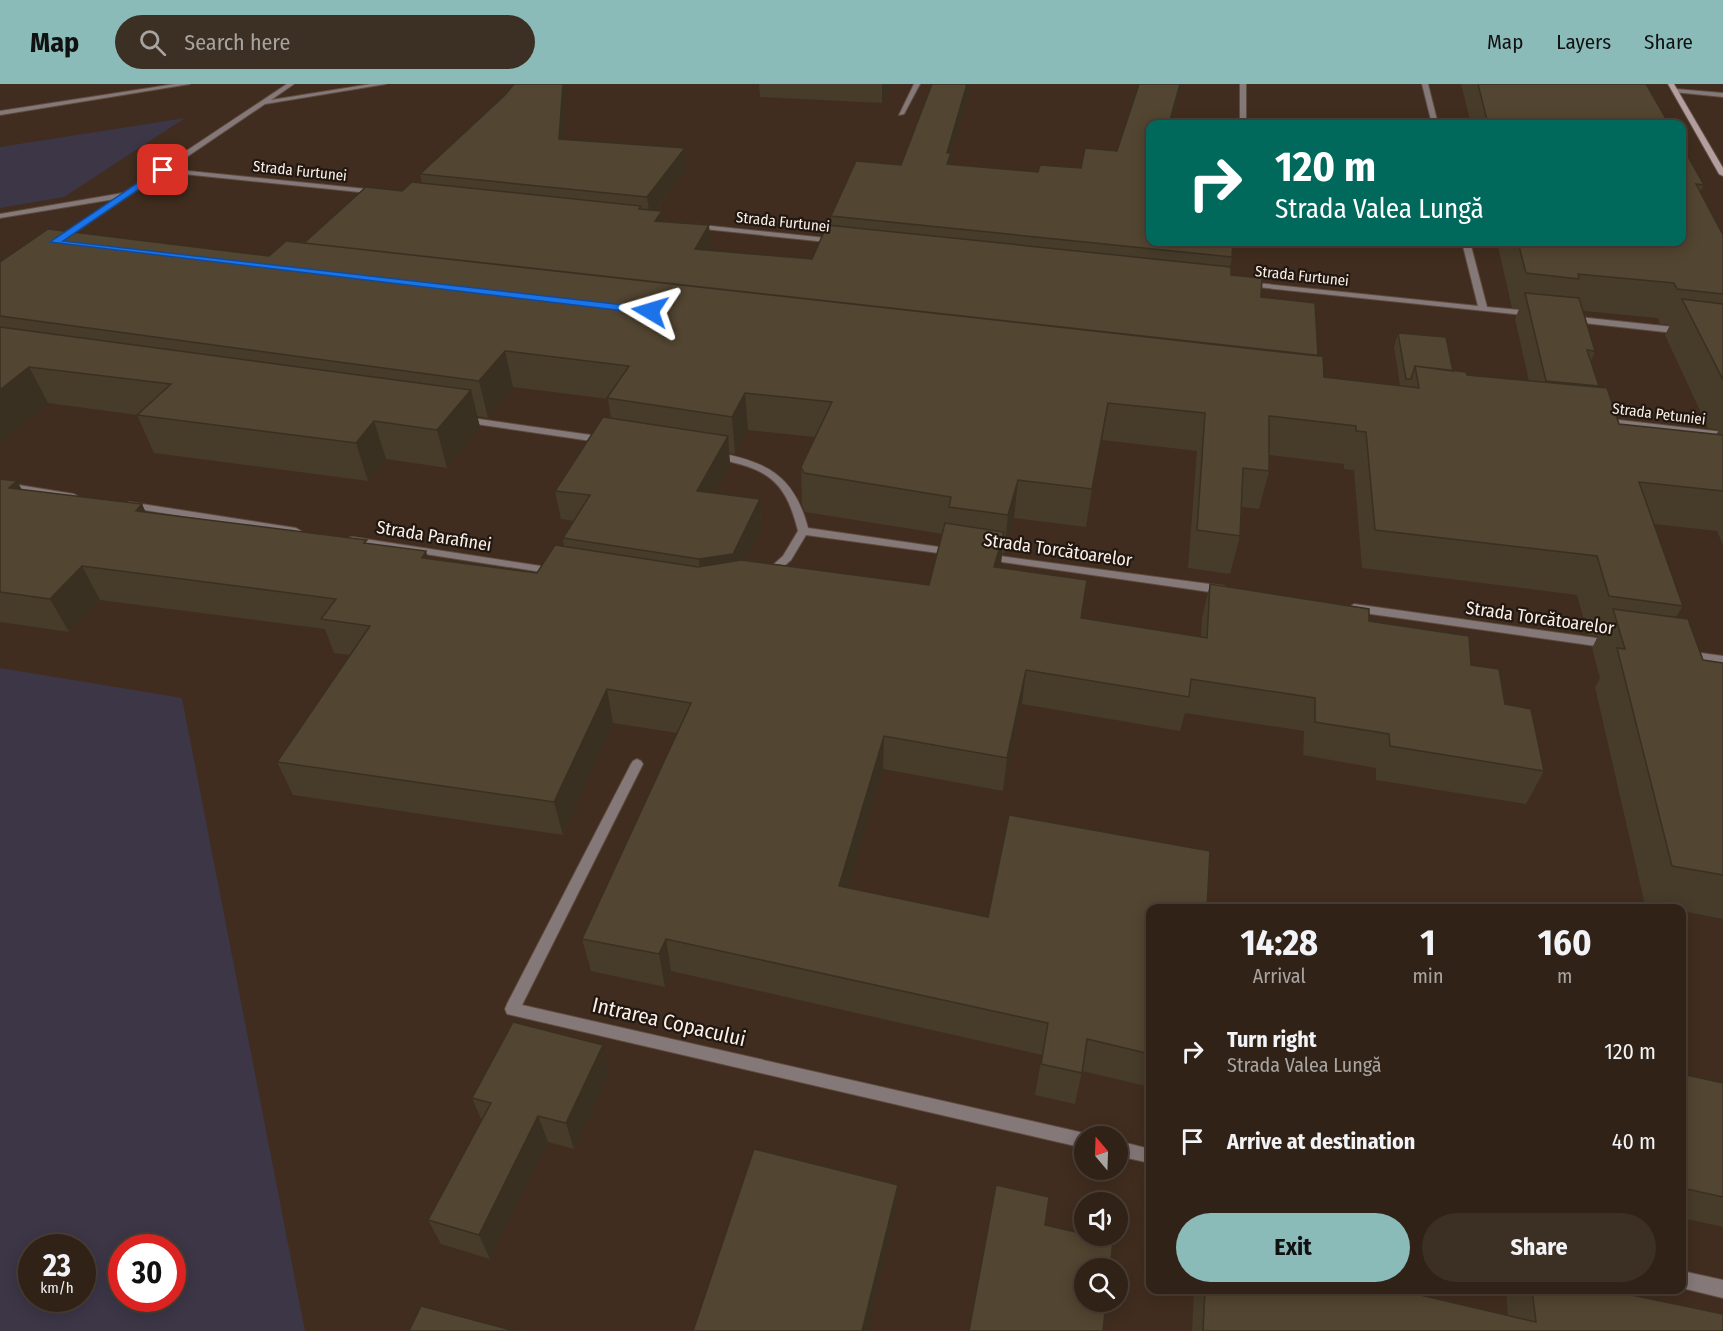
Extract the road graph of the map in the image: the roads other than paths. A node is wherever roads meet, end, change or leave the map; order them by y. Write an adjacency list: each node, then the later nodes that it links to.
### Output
1 (187, 84): 11 (street)
2 (291, 84): 10 (street)
3 (383, 84): 10 (street)
4 (917, 84): 12 (street)
5 (1243, 84): 13 (street)
6 (1425, 84): 14 (street)
7 (1671, 84): 8 (main road)
8 (1676, 92): 9 (street); 16 (main road)
9 (1723, 95)
10 (263, 103): 15 (street)
11 (0, 113)
12 (901, 114)
13 (1243, 120)
14 (1434, 120)
15 (163, 170): 17 (street); 18 (street, Strada Furtunei)
16 (1723, 174)
17 (127, 194): 19 (street); 22 (street)
18 (389, 194)
19 (0, 216)
20 (686, 225): 21 (street, Strada Furtunei)
21 (841, 241)
22 (66, 244)
23 (1467, 246): 25 (street)
24 (1233, 282): 25 (street, Strada Furtunei)
25 (1483, 309): 26 (street, Strada Furtunei)
26 (1540, 315)
27 (1563, 318): 28 (street)
28 (1689, 332)
29 (450, 418): 32 (street)
30 (1592, 420): 31 (street, Strada Petuniei)
31 (1723, 435)
32 (616, 441)
33 (699, 453): 37 (street)
34 (0, 485): 35 (street)
35 (82, 498)
36 (117, 504): 38 (street)
37 (803, 531): 41 (street); 42 (street, Strada Torcătoarelor)
38 (304, 533)
39 (339, 538): 40 (street, Strada Parafinei)
40 (562, 573)
41 (755, 583)
42 (1240, 592)
43 (1347, 608): 44 (street, Strada Torcătoarelor)
44 (1617, 645)
45 (1676, 654): 46 (street)
46 (1723, 660)
47 (637, 764): 48 (street, Intrarea Copacului)
48 (1074, 1139)
49 (1128, 1151): 50 (street)
50 (1146, 1155)
51 (1686, 1281): 52 (street)
52 (1723, 1289)

